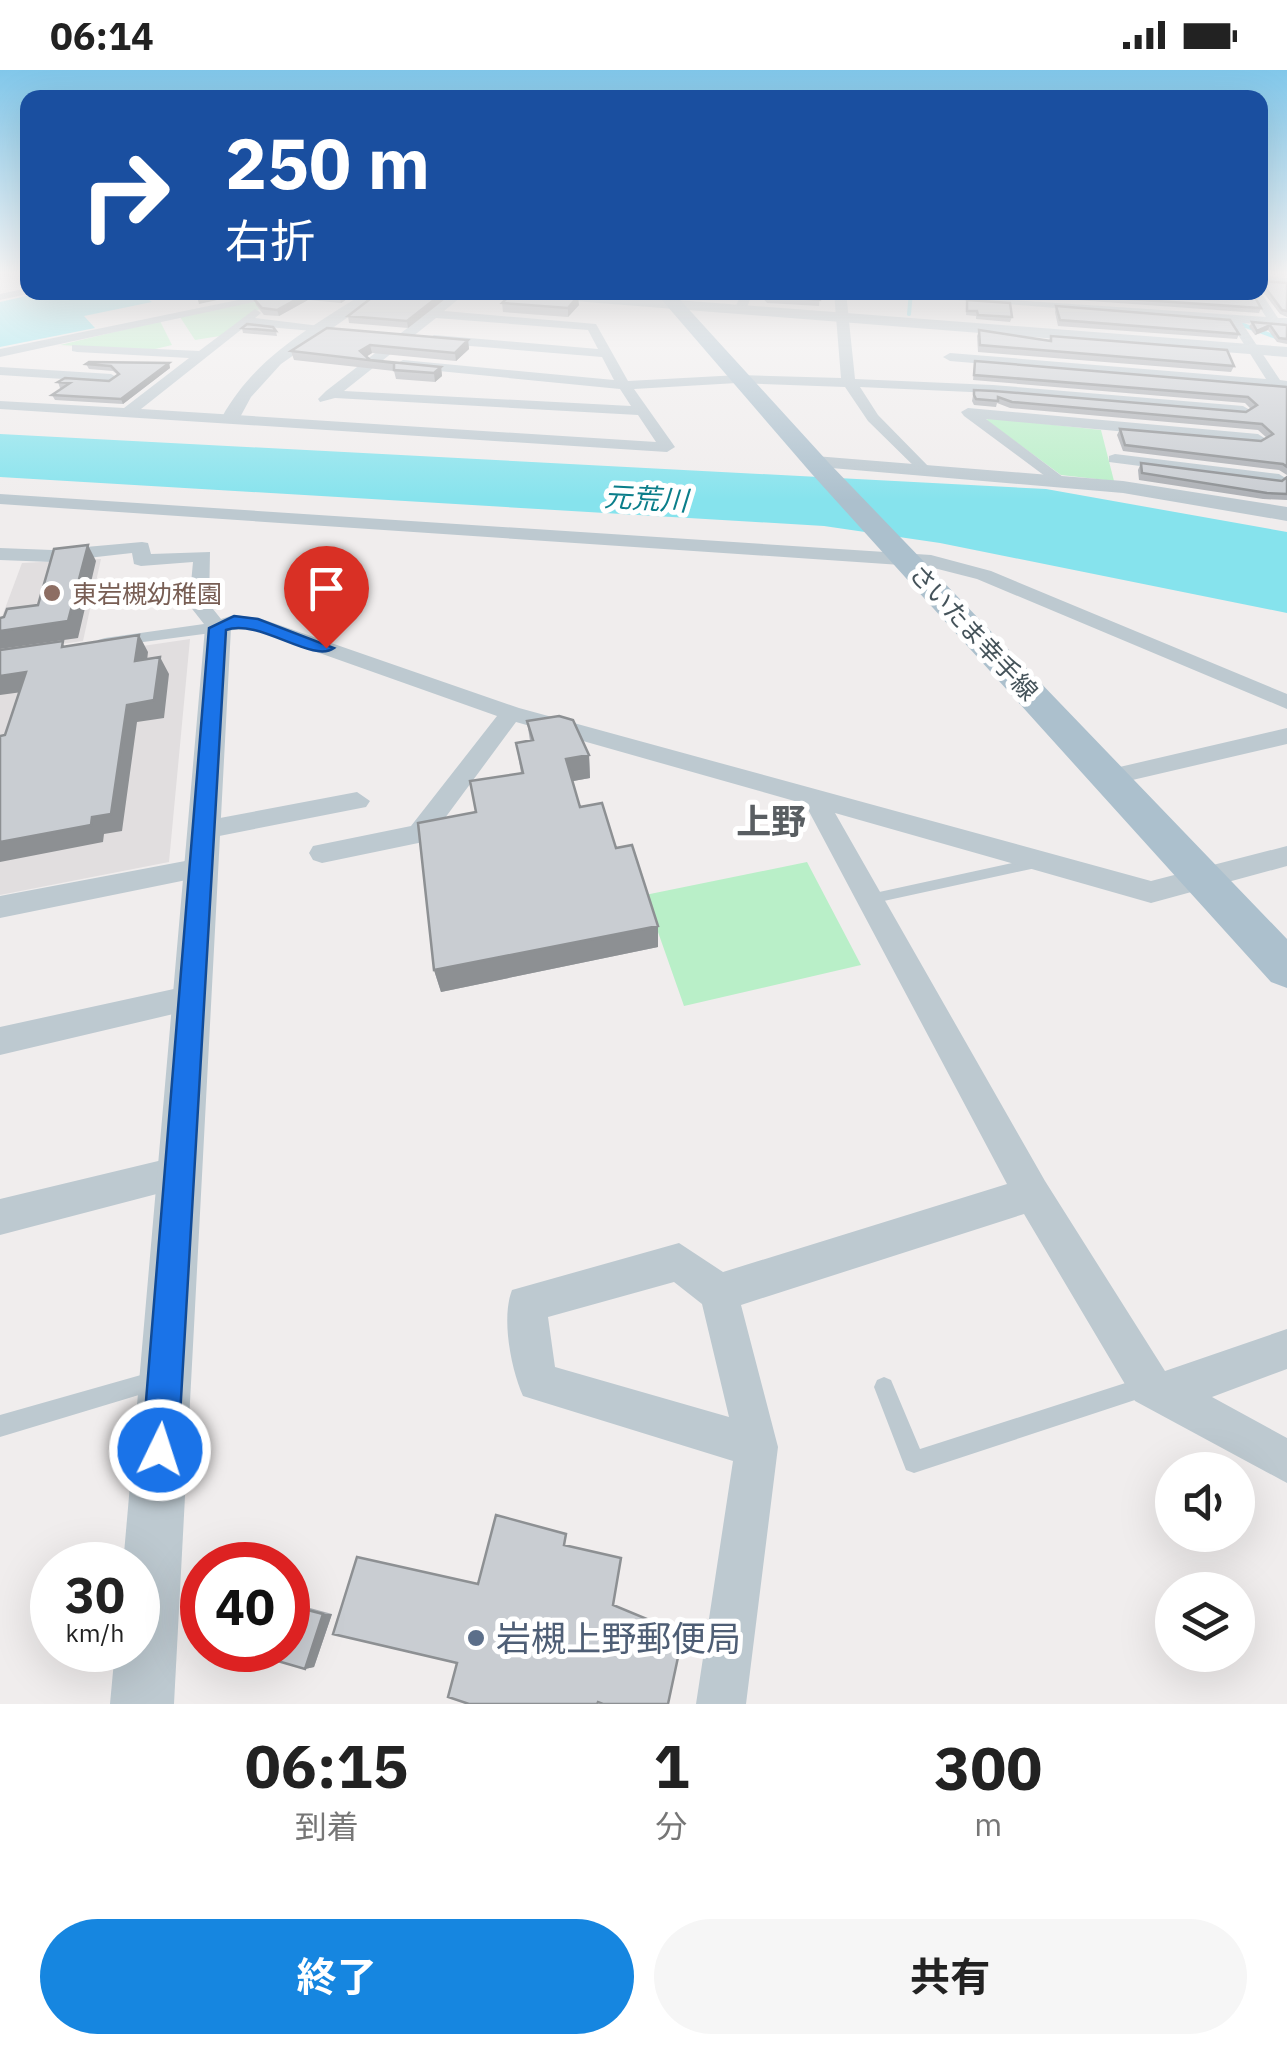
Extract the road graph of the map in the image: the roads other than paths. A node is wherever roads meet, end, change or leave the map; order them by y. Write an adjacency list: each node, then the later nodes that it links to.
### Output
1 (99, 349): 12 (street)
2 (211, 349): 15 (street)
3 (294, 349): 33 (street)
4 (388, 349): 17 (street)
5 (550, 349): 14 (street)
6 (604, 349): 14 (street)
7 (714, 349): 20 (main road, さいたま幸手線)
8 (844, 349): 21 (street)
9 (950, 349): 16 (street)
10 (1253, 349): 24 (street)
11 (1256, 349): 13 (street)
12 (153, 352): 15 (street); 19 (street)
13 (1287, 352)
14 (607, 354): 25 (street)
15 (205, 355): 32 (street)
16 (950, 357): 22 (street); 23 (street)
17 (372, 361): 25 (street); 26 (street)
18 (0, 371): 19 (street)
19 (111, 378): 28 (street)
20 (741, 380): 21 (street); 25 (street); 37 (main road, さいたま幸手線)
21 (848, 380): 23 (street); 39 (street)
22 (1228, 380): 24 (street); 29 (street)
23 (949, 384): 29 (street); 31 (street)
24 (1281, 384)
25 (624, 385): 30 (street)
26 (331, 394): 30 (street); 34 (street)
27 (0, 405): 28 (street)
28 (66, 410): 32 (street)
29 (1243, 410): 38 (street)
30 (643, 412): 34 (street)
31 (969, 413): 35 (street); 40 (street)
32 (126, 414): 33 (street)
33 (231, 417): 34 (street)
34 (297, 423)
35 (1106, 426): 36 (street); 38 (street)
36 (1115, 458): 38 (street); 41 (street)
37 (818, 465): 39 (street); 45 (main road, さいたま幸手線)
38 (1272, 466)
39 (923, 470): 40 (street)
40 (1057, 480): 41 (street)
41 (1123, 487): 43 (street)
42 (0, 499): 45 (street)
43 (1287, 514)
44 (0, 554): 46 (street)
45 (904, 557): 48 (street); 51 (main road, さいたま幸手線)
46 (218, 628): 47 (street); 49 (street); 54 (street)
47 (91, 646)
48 (1287, 702)
49 (511, 713): 52 (street); 55 (street)
50 (1287, 736): 51 (street)
51 (1111, 777): 58 (main road, さいたま幸手線)
52 (814, 798): 57 (street); 59 (street)
53 (358, 801): 54 (street)
54 (202, 849): 60 (street); 62 (street)
55 (322, 853)
56 (1287, 856): 58 (street)
57 (1041, 862): 58 (street); 59 (lane)
58 (1204, 878): 61 (main road, さいたま幸手線)
59 (870, 900): 65 (street)
60 (0, 907)
61 (1281, 955)
62 (192, 998): 63 (street); 64 (street)
63 (0, 1040)
64 (179, 1173): 66 (street); 69 (street)
65 (1032, 1194): 67 (street); 71 (street)
66 (0, 1218)
67 (719, 1294): 73 (street); 73 (street)
68 (1287, 1349): 71 (street)
69 (165, 1378): 72 (lane); 75 (street)
70 (884, 1386): 71 (lane)
71 (1158, 1390): 74 (street)
72 (0, 1426)
73 (757, 1447): 76 (street)
74 (1287, 1461)
75 (142, 1704)
76 (722, 1704)

